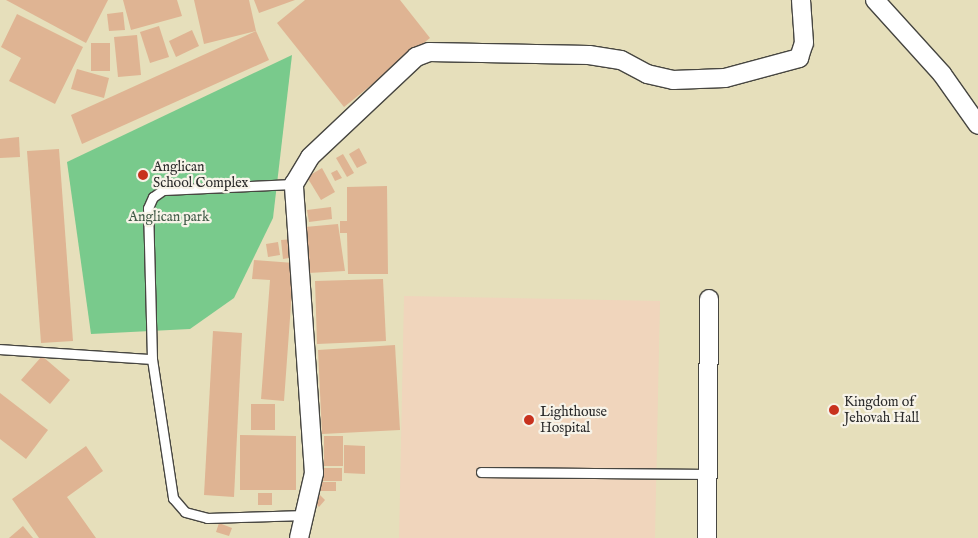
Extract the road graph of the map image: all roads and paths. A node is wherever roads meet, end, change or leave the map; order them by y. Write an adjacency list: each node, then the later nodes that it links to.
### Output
1 (801, 0): 4 (street)
2 (875, 0): 3 (street)
3 (978, 125)
4 (294, 184): 7 (lane); 10 (street)
5 (709, 299): 9 (street)
6 (0, 350): 7 (lane)
7 (152, 360): 10 (lane)
8 (481, 472): 9 (lane)
9 (707, 474): 12 (street)
10 (306, 515): 11 (street)
11 (299, 538)
12 (707, 538)

